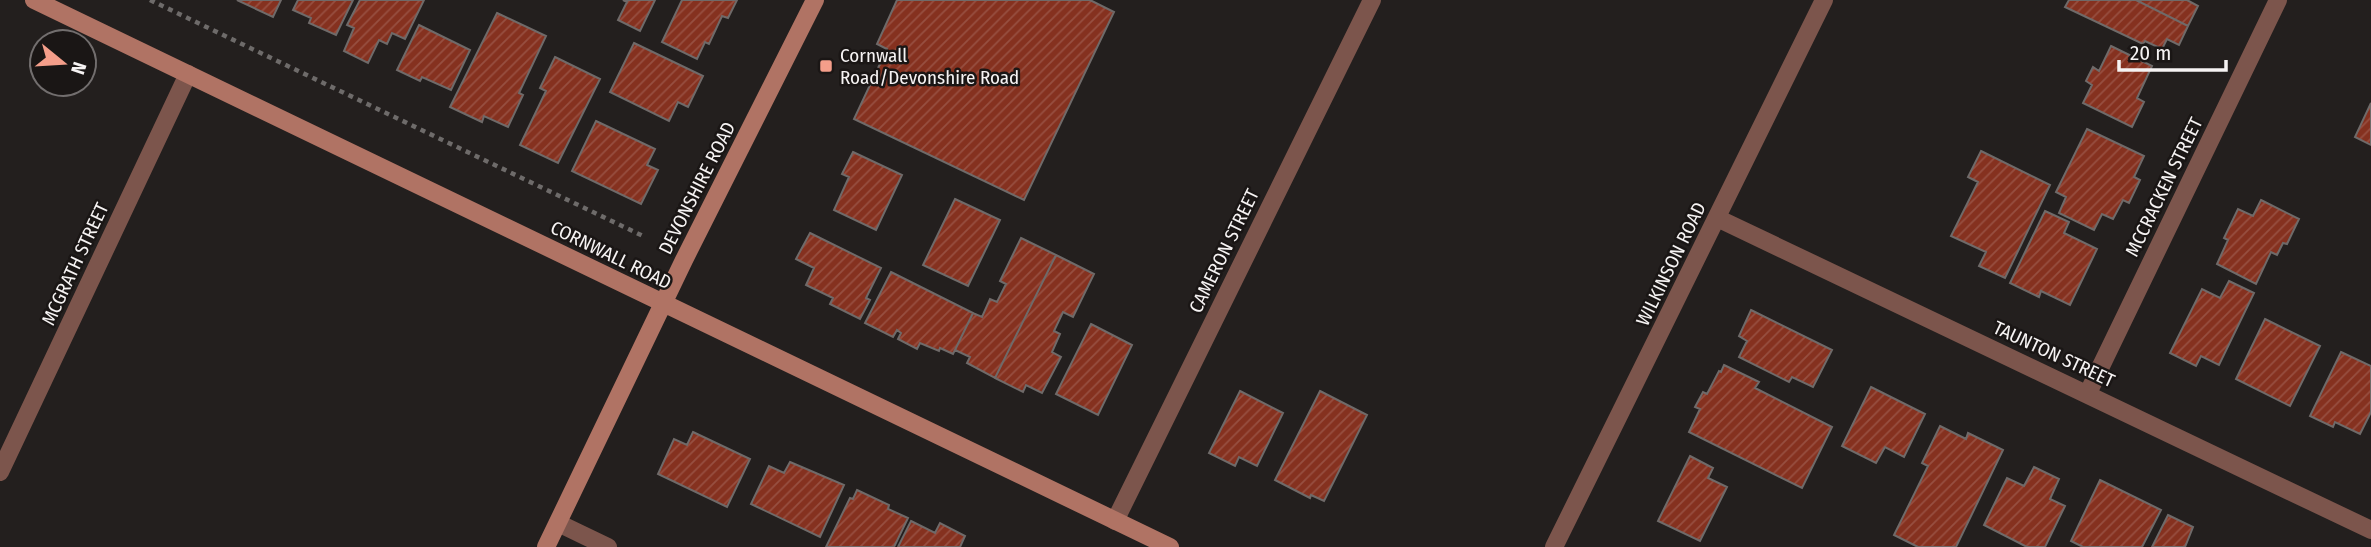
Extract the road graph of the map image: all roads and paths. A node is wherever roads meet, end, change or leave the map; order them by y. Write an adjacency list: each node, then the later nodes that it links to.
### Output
1 (34, 0): 7 (main road, CORNWALL ROAD)
2 (150, 0): 9 (path)
3 (815, 0): 10 (main road, DEVONSHIRE ROAD)
4 (1372, 0): 13 (street, CAMERON STREET)
5 (1824, 0): 8 (street, WILKINSON ROAD)
6 (2277, 0): 11 (street, MCCRACKEN STREET)
7 (188, 74): 10 (main road, CORNWALL ROAD); 12 (street, MCGRATH STREET)
8 (1717, 218): 11 (street, TAUNTON STREET); 19 (street, WILKINSON ROAD)
9 (643, 236)
10 (663, 304): 13 (main road, CORNWALL ROAD); 14 (main road, DEVONSHIRE ROAD)
11 (2088, 393): 15 (street, TAUNTON STREET)
12 (0, 472)
13 (1115, 520): 18 (main road, CORNWALL ROAD)
14 (558, 523): 16 (main road, DEVONSHIRE ROAD); 17 (street)
15 (2371, 530)
16 (546, 547)
17 (608, 547)
18 (1170, 547)
19 (1555, 547)

